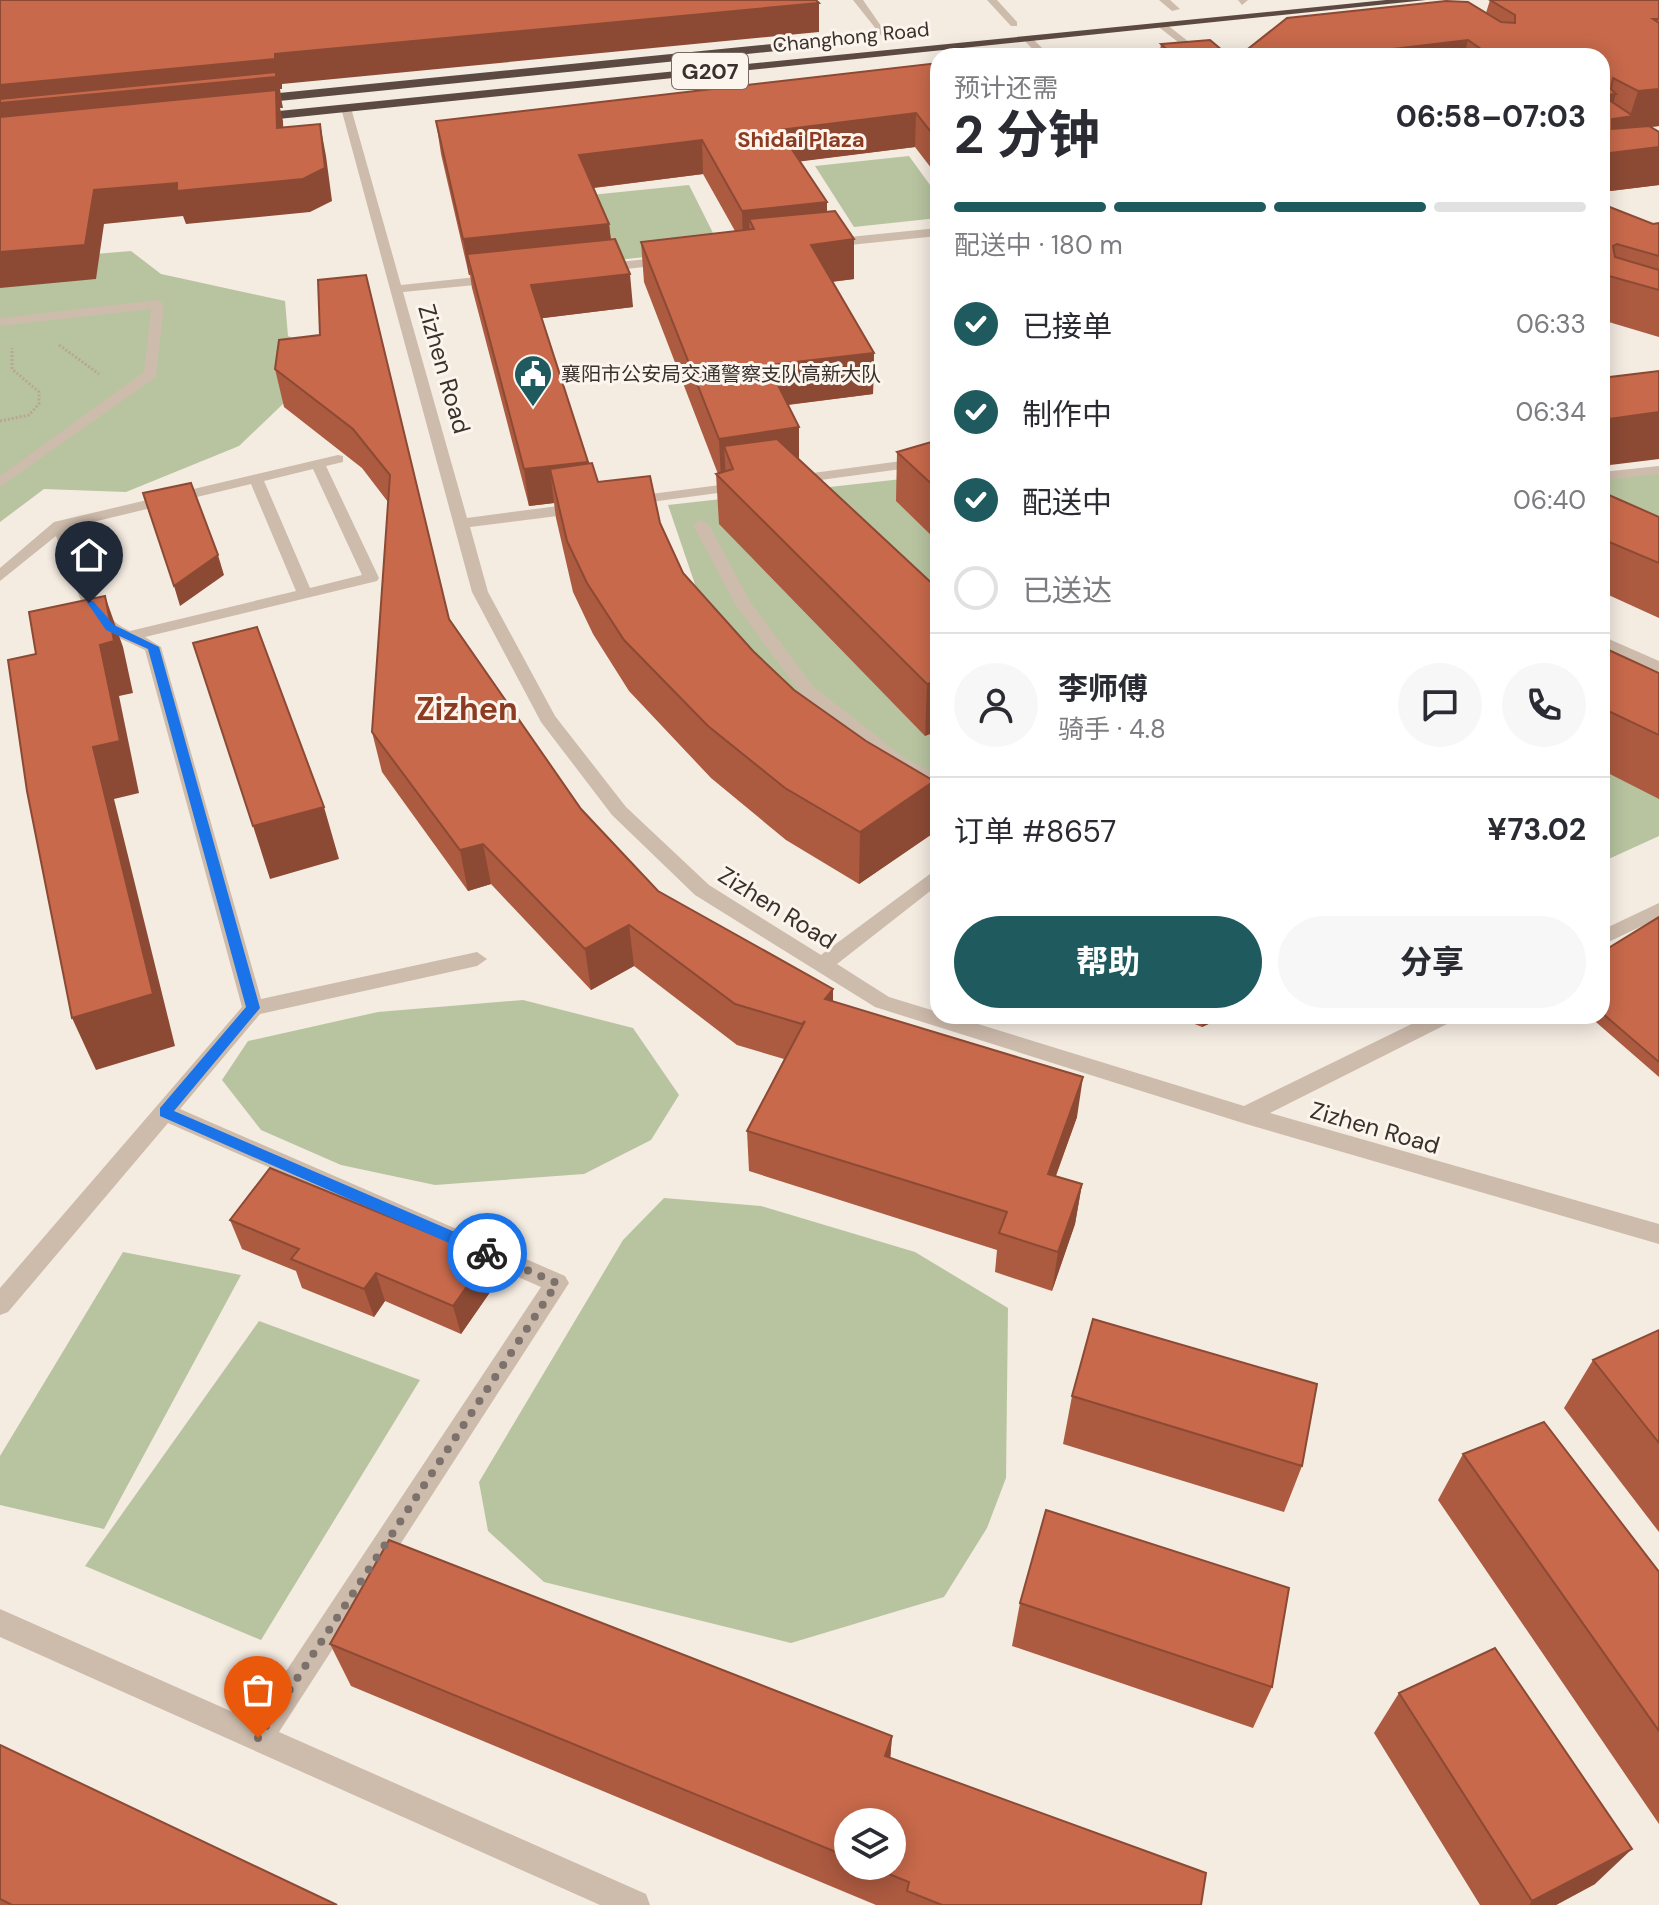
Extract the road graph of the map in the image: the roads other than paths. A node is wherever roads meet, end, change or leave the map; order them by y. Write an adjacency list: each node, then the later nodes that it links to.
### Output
1 (858, 0): 9 (street)
2 (992, 0): 6 (street)
3 (1414, 1): 4 (highway, Changhong Road / G207); 7 (highway, Changhong Road / G207)
4 (1424, 4)
5 (1029, 23): 6 (highway)
6 (1008, 25)
7 (1163, 26): 11 (highway, Changhong Road / G207); 15 (street)
8 (902, 35): 9 (highway, Changhong Road)
9 (887, 37): 10 (highway, Changhong Road)
10 (871, 38)
11 (1028, 39): 13 (highway, Changhong Road / G207); 14 (street)
12 (855, 40): 17 (highway, Changhong Road / G207)
13 (939, 48)
14 (1037, 48)
15 (1192, 48)
16 (930, 49): 18 (highway, Changhong Road / G207)
17 (238, 101)
18 (346, 108): 19 (highway, Changhong Road / G207); 25 (street, Zizhen Road)
19 (236, 119)
20 (930, 233): 21 (street)
21 (814, 245)
22 (675, 260): 23 (street)
23 (582, 270)
24 (505, 278): 25 (street)
25 (397, 289): 34 (street, Zizhen Road)
26 (0, 322): 33 (street)
27 (338, 459): 29 (street)
28 (930, 461): 34 (street)
29 (318, 464): 32 (street); 38 (street)
30 (1659, 470): 31 (street)
31 (1610, 475)
32 (256, 479): 35 (street); 38 (street)
33 (0, 483)
34 (462, 523): 47 (street, Zizhen Road)
35 (59, 525): 37 (street); 39 (street)
36 (701, 525): 42 (street)
37 (0, 576)
38 (305, 594): 39 (street)
39 (130, 636): 48 (street)
40 (1610, 645): 41 (street)
41 (1659, 667)
42 (930, 777)
43 (930, 881): 47 (street)
44 (1659, 910): 45 (street)
45 (1610, 934)
46 (477, 959): 48 (street)
47 (822, 965): 49 (street, Zizhen Road)
48 (253, 1008): 52 (street)
49 (930, 1017)
50 (953, 1024): 53 (street, Zizhen Road)
51 (1430, 1024): 53 (street)
52 (165, 1112): 55 (street); 57 (street)
53 (1246, 1115): 54 (street, Zizhen Road)
54 (1659, 1234)
55 (0, 1305)
56 (0, 1623): 57 (street)
57 (258, 1738): 58 (street)
58 (635, 1905)

